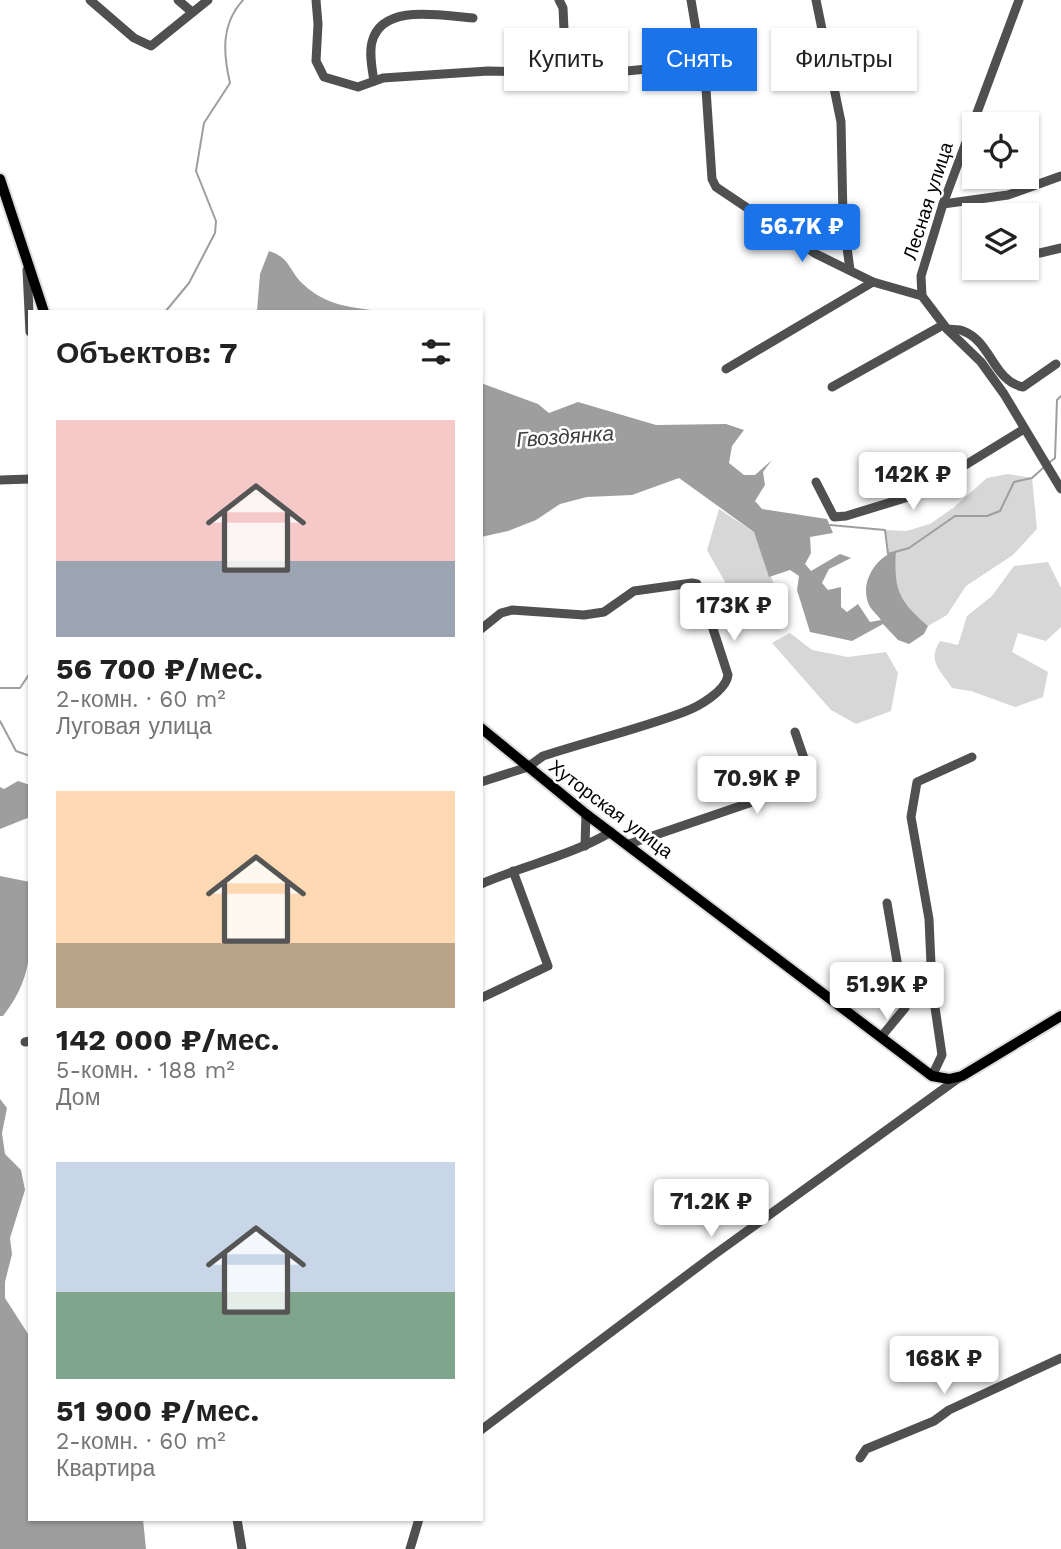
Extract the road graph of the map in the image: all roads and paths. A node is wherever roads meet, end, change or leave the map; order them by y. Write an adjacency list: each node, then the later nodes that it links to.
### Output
1 (90, 0): 9 (street)
2 (178, 0): 9 (street)
3 (208, 0): 9 (street)
4 (316, 0): 14 (street)
5 (559, 0): 11 (street)
6 (691, 0): 12 (street)
7 (816, 0): 22 (street)
8 (1019, 0): 18 (street, Лесная улица)
9 (192, 12)
10 (473, 18): 14 (street)
11 (564, 28)
12 (695, 28)
13 (504, 71): 14 (street)
14 (374, 81)
15 (706, 91): 22 (street)
16 (1061, 176): 18 (street)
17 (0, 179): 21 (main road)
18 (943, 204): 24 (street, Лесная улица)
19 (1061, 248): 20 (street)
20 (1040, 253)
21 (27, 261): 25 (street); 26 (main road)
22 (850, 270): 23 (street)
23 (873, 282): 24 (street); 29 (street)
24 (922, 296): 27 (street)
25 (29, 310)
26 (43, 310)
27 (945, 327): 28 (street); 30 (street); 31 (street)
28 (1056, 364)
29 (726, 369)
30 (832, 387)
31 (1024, 429): 34 (street); 35 (street)
32 (28, 479): 33 (street)
33 (0, 480)
34 (816, 482)
35 (1061, 489)
36 (483, 626): 40 (street)
37 (483, 730): 40 (main road, Хуторская улица)
38 (794, 732): 44 (street)
39 (972, 757): 52 (street)
40 (528, 767): 41 (street); 42 (main road, Хуторская улица)
41 (483, 781)
42 (586, 814): 43 (main road, Хуторская улица); 45 (street)
43 (611, 832): 44 (main road, Хуторская улица); 45 (street)
44 (629, 844): 51 (main road, Хуторская улица)
45 (585, 846): 46 (street)
46 (513, 871): 47 (street); 49 (street)
47 (483, 883)
48 (887, 903): 51 (street)
49 (483, 997)
50 (1061, 1016): 53 (main road)
51 (881, 1037): 52 (main road, Хуторская улица)
52 (930, 1074): 53 (main road); 54 (street)
53 (962, 1076): 54 (street)
54 (931, 1098): 56 (street)
55 (1061, 1358): 57 (street)
56 (483, 1428)
57 (860, 1458)
58 (237, 1521): 60 (street)
59 (418, 1521): 61 (street)
60 (242, 1549)
61 (410, 1549)

